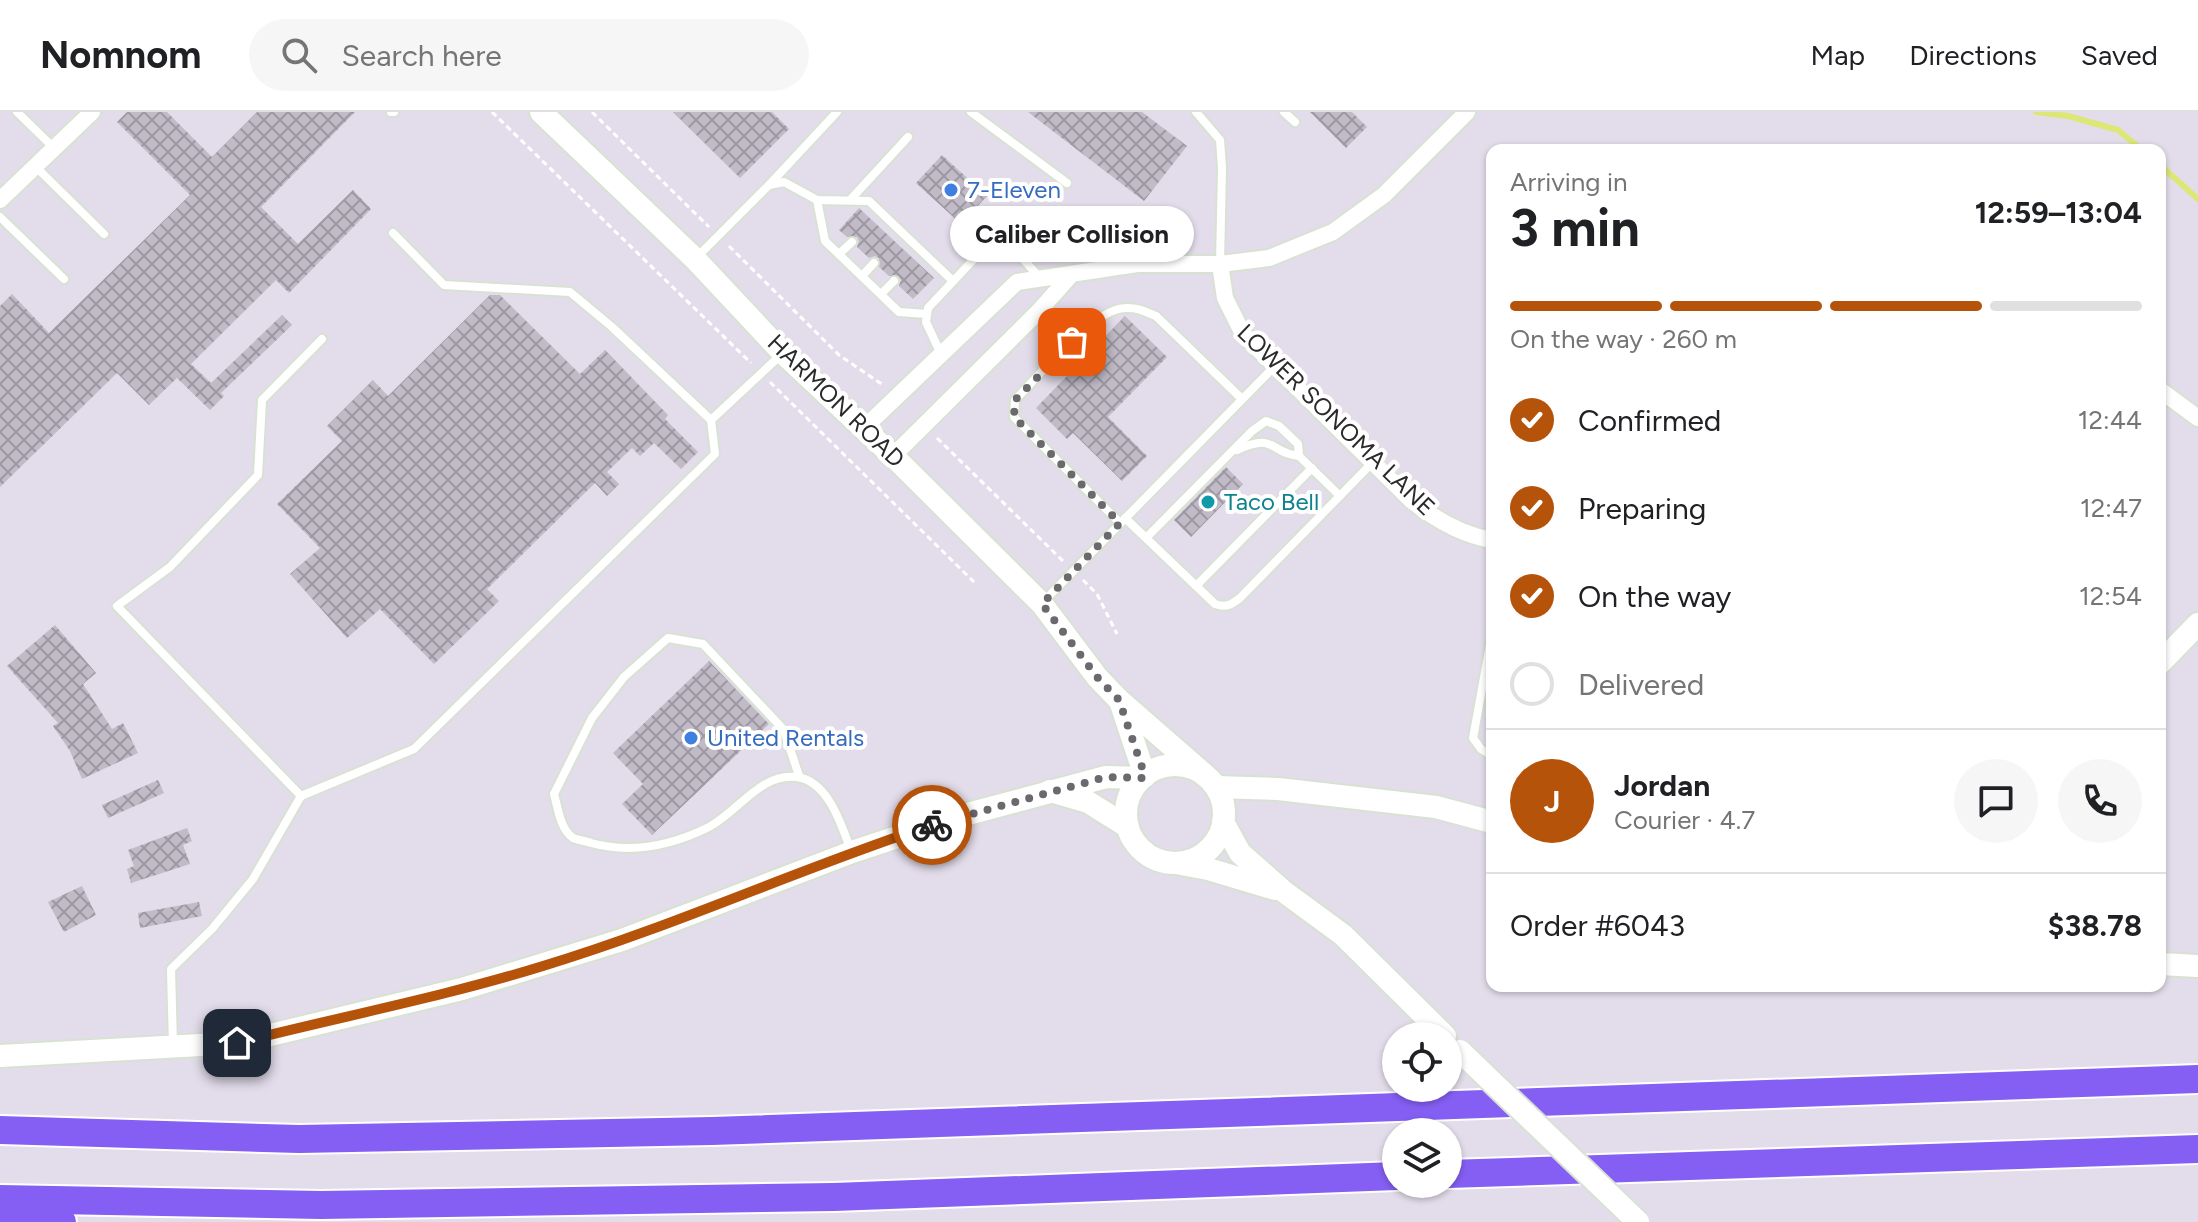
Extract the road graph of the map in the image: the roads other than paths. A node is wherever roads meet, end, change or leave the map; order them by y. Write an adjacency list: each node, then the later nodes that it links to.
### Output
1 (17, 112): 11 (lane)
2 (92, 112): 11 (street)
3 (541, 112): 28 (main road, HARMON ROAD)
4 (837, 112): 14 (lane)
5 (971, 112): 13 (lane)
6 (1196, 112): 31 (lane)
7 (1284, 112): 9 (lane)
8 (1462, 114): 31 (street)
9 (1295, 122)
10 (908, 137): 15 (lane)
11 (54, 148): 12 (street)
12 (35, 166): 16 (street); 23 (lane)
13 (1067, 183)
14 (769, 185): 17 (lane); 28 (lane)
15 (851, 199): 17 (lane); 18 (lane)
16 (0, 200)
17 (817, 200): 27 (lane)
18 (881, 213): 20 (lane); 22 (lane)
19 (0, 217): 34 (lane)
20 (872, 220)
21 (393, 233): 47 (lane)
22 (903, 233): 24 (lane); 26 (lane)
23 (104, 234)
24 (895, 241)
25 (852, 242): 27 (lane)
26 (922, 252): 29 (lane); 37 (lane)
27 (839, 254): 32 (lane)
28 (695, 259): 41 (main road, HARMON ROAD)
29 (915, 260)
30 (874, 263): 32 (lane)
31 (1220, 264): 33 (street); 43 (street, LOWER SONOMA LANE)
32 (862, 276): 38 (lane)
33 (1070, 276): 35 (street); 50 (street)
34 (64, 279)
35 (1041, 280): 37 (lane); 42 (street)
36 (894, 281): 38 (lane)
37 (953, 281): 39 (lane)
38 (881, 294): 39 (lane)
39 (927, 314): 42 (lane)
40 (322, 339): 69 (lane)
41 (783, 353): 47 (lane); 48 (main road, HARMON ROAD)
42 (941, 355): 48 (street)
43 (1275, 366): 45 (lane); 52 (street, LOWER SONOMA LANE)
44 (2166, 394): 46 (street)
45 (1242, 399): 55 (lane); 55 (lane)
46 (2198, 418)
47 (711, 420): 69 (lane)
48 (864, 428): 50 (main road, HARMON ROAD)
49 (1231, 453): 51 (lane); 51 (lane); 56 (lane)
50 (893, 456): 59 (main road, HARMON ROAD)
51 (1299, 456): 53 (lane)
52 (1373, 462): 54 (lane); 57 (street, LOWER SONOMA LANE)
53 (1312, 468): 54 (lane); 58 (lane)
54 (1340, 496): 58 (lane)
55 (1122, 521): 56 (lane); 59 (lane)
56 (1146, 538): 58 (lane)
57 (1486, 539)
58 (1196, 586)
59 (1042, 604): 63 (main road, HARMON ROAD)
60 (2198, 624): 61 (main road)
61 (2166, 657)
62 (1486, 667): 64 (lane)
63 (1119, 700): 66 (main road, HARMON ROAD); 67 (main road, HARMON ROAD)
64 (1486, 752)
65 (799, 776): 65 (lane); 73 (lane)
66 (1144, 777): 67 (main road); 68 (main road); 72 (main road)
67 (1210, 781): 70 (main road); 71 (main road)
68 (1048, 791): 72 (main road); 73 (main road)
69 (301, 796): 79 (lane)
70 (1486, 820)
71 (1223, 822): 74 (main road); 75 (main road)
72 (1128, 827): 74 (main road)
73 (852, 852): 79 (main road)
74 (1164, 862): 75 (main road)
75 (1283, 891): 78 (main road)
76 (2166, 964): 77 (main road)
77 (2198, 966)
78 (1431, 1022)
79 (173, 1046): 81 (main road)
80 (1462, 1053): 90 (main road, bridge)
81 (0, 1056)
82 (2198, 1079): 83 (highway)
83 (0, 1130)
84 (2198, 1149): 85 (highway)
85 (1462, 1174)
86 (1382, 1177): 87 (highway)
87 (0, 1199)
88 (0, 1215): 89 (highway)
89 (62, 1222)
90 (1638, 1222)

